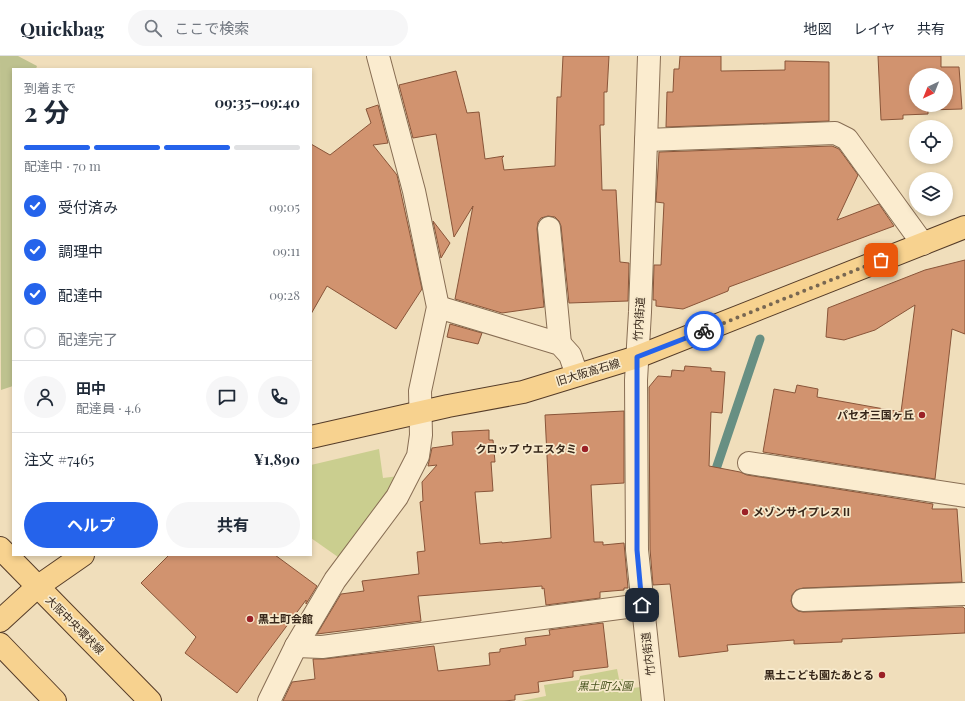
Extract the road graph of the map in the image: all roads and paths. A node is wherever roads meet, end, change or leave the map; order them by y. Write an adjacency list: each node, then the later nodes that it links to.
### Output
1 (378, 56): 7 (street)
2 (649, 56): 3 (street, 竹内街道)
3 (646, 140): 6 (street); 9 (street, 竹内街道)
4 (965, 226): 6 (main road, 旧大阪高石線)
5 (549, 228): 8 (street)
6 (923, 244): 9 (main road, 旧大阪高石線)
7 (438, 308): 8 (street); 11 (street)
8 (560, 344): 10 (street)
9 (637, 357): 10 (main road, 旧大阪高石線); 20 (street, 竹内街道)
10 (577, 375): 11 (main road, 旧大阪高石線)
11 (421, 412): 12 (main road, 旧大阪高石線); 23 (street)
12 (312, 437)
13 (749, 464): 14 (street)
14 (965, 496)
15 (0, 548): 17 (main road, 大阪中央環状線)
16 (82, 556): 17 (main road)
17 (37, 587): 21 (main road); 25 (main road, 大阪中央環状線)
18 (965, 594): 19 (street)
19 (803, 600)
20 (642, 605): 23 (street); 27 (street, 竹内街道)
21 (0, 621)
22 (0, 644): 24 (main road)
23 (296, 646): 26 (street)
24 (55, 701)
25 (150, 701)
26 (269, 701)
27 (654, 701)

